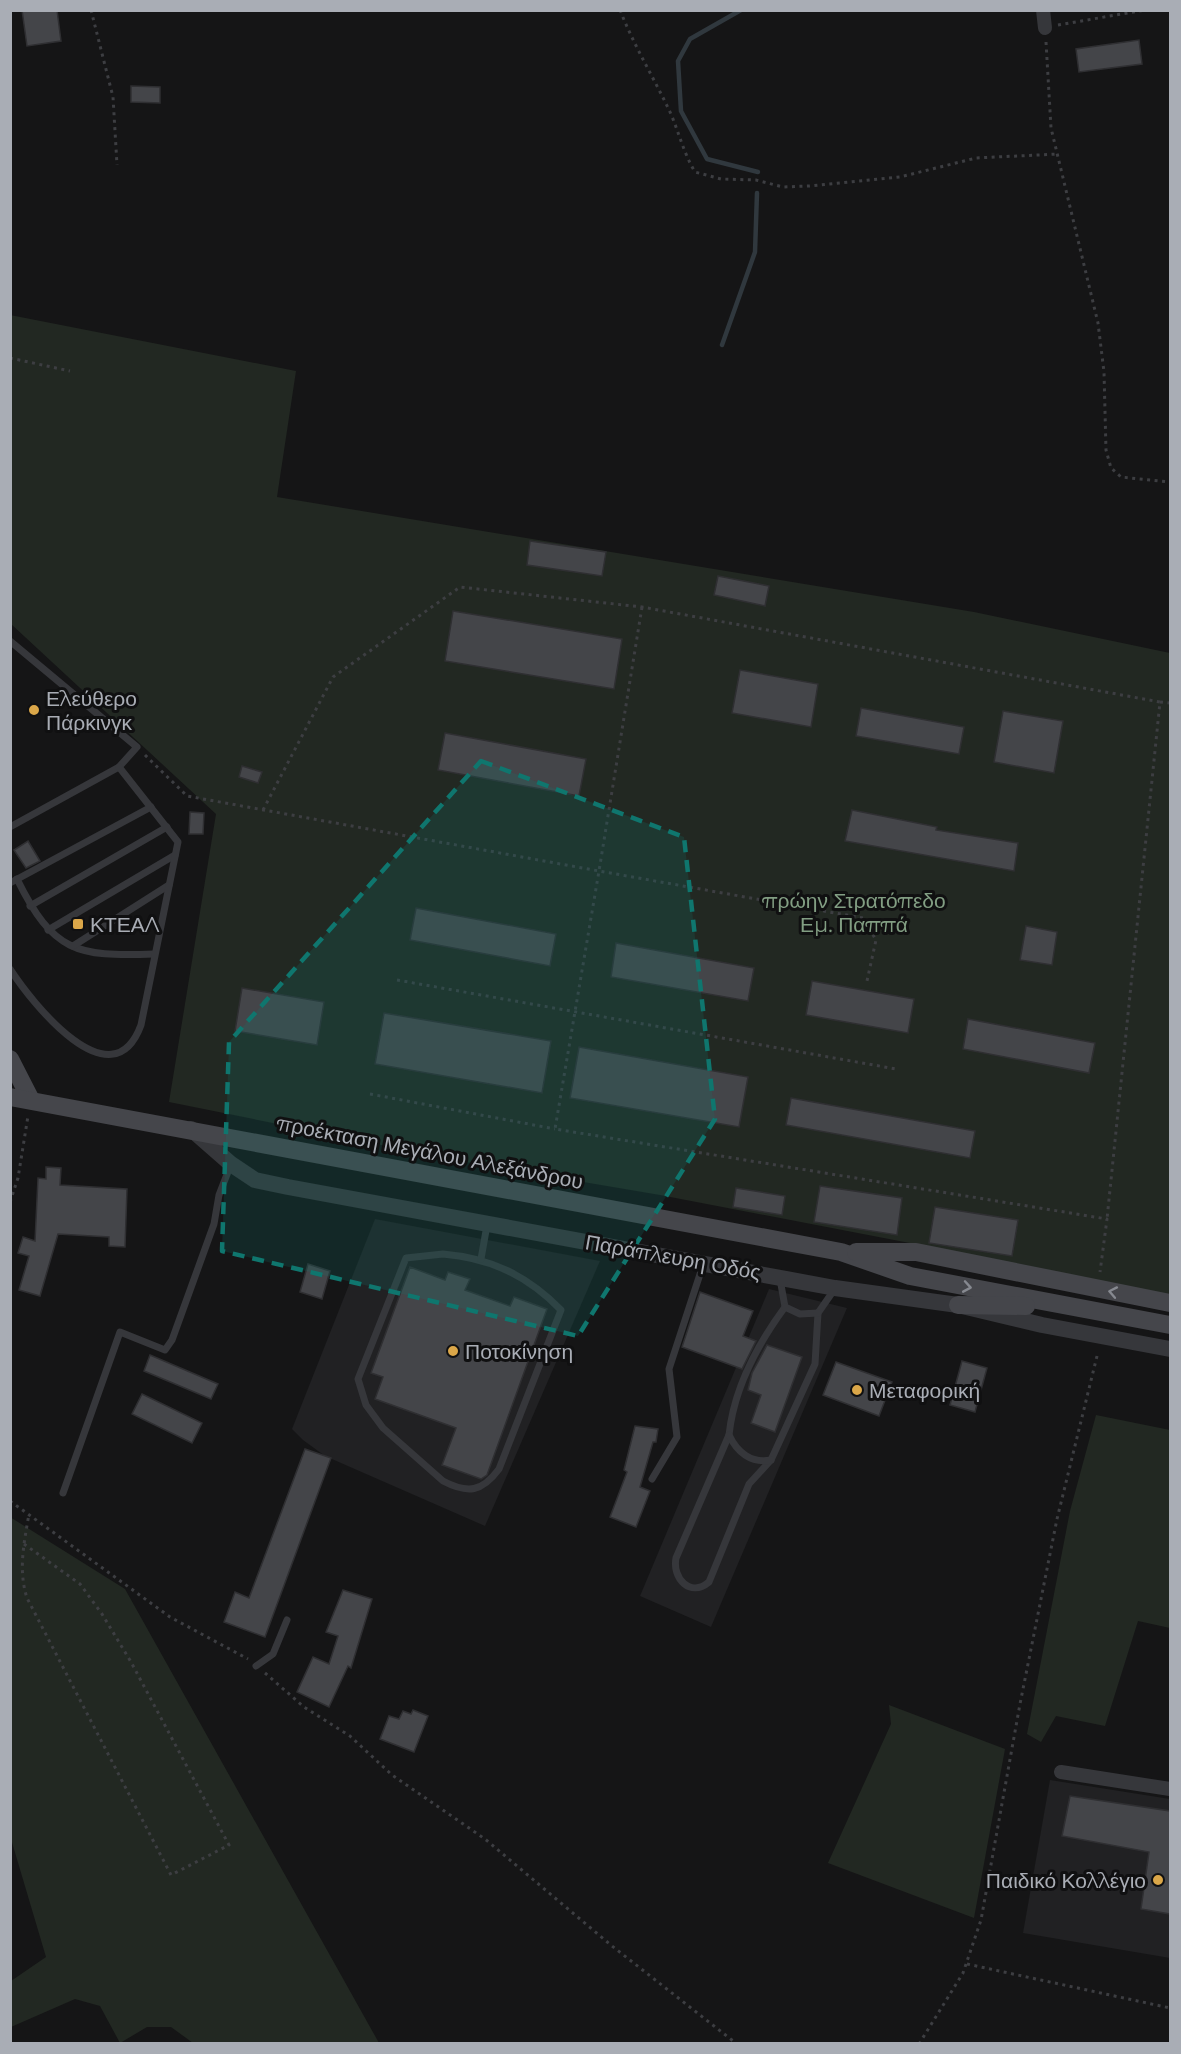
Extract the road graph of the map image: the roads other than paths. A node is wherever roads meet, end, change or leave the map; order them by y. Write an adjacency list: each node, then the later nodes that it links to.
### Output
1 (1043, 10): 2 (street)
2 (1045, 28)
3 (10, 641): 4 (lane)
4 (119, 767): 5 (lane); 6 (lane)
5 (151, 807): 7 (lane); 9 (lane)
6 (10, 826)
7 (168, 827): 8 (lane); 11 (lane)
8 (175, 855): 10 (lane); 12 (lane)
9 (14, 881): 11 (lane)
10 (169, 885): 13 (lane); 14 (lane)
11 (30, 906): 12 (lane)
12 (48, 930): 13 (lane)
13 (73, 946): 14 (lane)
14 (154, 954): 15 (lane)
15 (10, 969)
16 (10, 1059): 18 (main road)
17 (10, 1097): 18 (main road, προέκταση Μεγάλου Αλεξάνδρου)
18 (31, 1100): 19 (main road, προέκταση Μεγάλου Αλεξάνδρου)
19 (191, 1130): 20 (street, Παράπλευρη Οδός); 22 (main road, προέκταση Μεγάλου Αλεξάνδρου)
20 (231, 1164): 21 (street, Παράπλευρη Οδός); 37 (lane)
21 (488, 1222): 23 (lane); 24 (street, Παράπλευρη Οδός)
22 (842, 1252): 27 (main road, προέκταση Μεγάλου Αλεξάνδρου, one-way to 22); 30 (main road, προέκταση Μεγάλου Αλεξάνδρου, one-way to 30)
23 (480, 1259): 23 (lane)
24 (704, 1263): 25 (street, Παράπλευρη Οδός); 36 (lane)
25 (780, 1276): 26 (street, Παράπλευρη Οδός); 29 (lane)
26 (835, 1288): 28 (street, Παράπλευρη Οδός); 31 (lane)
27 (1170, 1303)
28 (958, 1305): 30 (main road); 33 (street, Παράπλευρη Οδός)
29 (785, 1307): 31 (lane); 34 (lane)
30 (1079, 1308): 32 (main road, προέκταση Μεγάλου Αλεξάνδρου)
31 (818, 1313): 35 (lane)
32 (1170, 1325)
33 (1170, 1349)
34 (729, 1435): 35 (lane); 35 (lane)
35 (771, 1460)
36 (652, 1479)
37 (63, 1493)
38 (287, 1620): 39 (lane)
39 (256, 1666)
40 (1061, 1772): 41 (street)
41 (1170, 1789)

